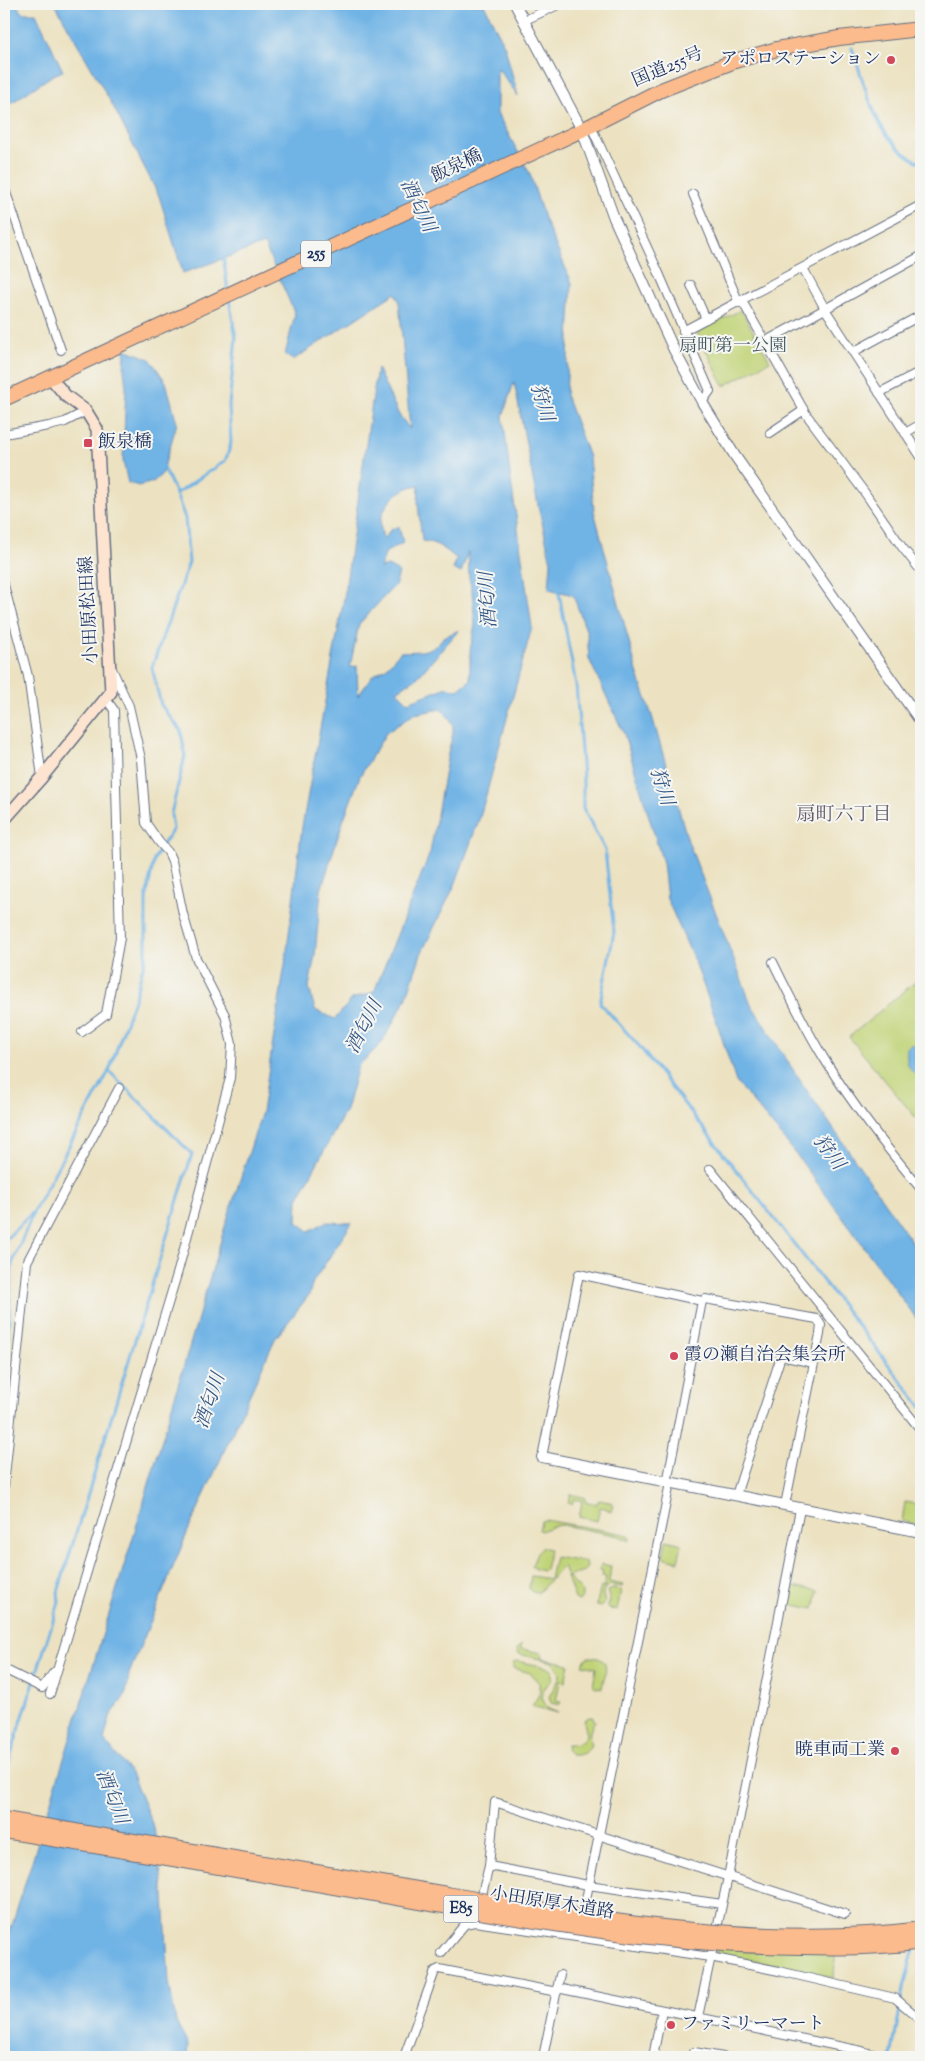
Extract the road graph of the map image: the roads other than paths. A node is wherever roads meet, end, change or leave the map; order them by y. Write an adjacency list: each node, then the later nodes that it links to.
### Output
1 (515, 4): 3 (street)
2 (560, 4): 3 (street)
3 (524, 21): 5 (street)
4 (921, 29): 5 (highway, 国道255号 / 255)
5 (586, 127): 16 (street); 21 (highway, 飯泉橋 / 255); 24 (street)
6 (4, 186): 18 (street)
7 (692, 194): 12 (street)
8 (921, 205): 10 (street)
9 (921, 256): 13 (street)
10 (803, 268): 12 (street); 13 (street)
11 (691, 285): 15 (street)
12 (741, 302): 15 (street); 17 (street)
13 (825, 309): 17 (street); 19 (street)
14 (921, 315): 19 (street)
15 (706, 319): 16 (street)
16 (684, 332): 24 (street)
17 (766, 341): 25 (street)
18 (61, 350)
19 (853, 352): 22 (street)
20 (921, 371): 22 (street)
21 (50, 377): 23 (highway, 255); 26 (main road, 小田原松田線)
22 (879, 393): 29 (street)
23 (4, 399)
24 (702, 402): 36 (street)
25 (804, 410): 28 (street); 32 (street)
26 (86, 411): 30 (street); 34 (main road, 小田原松田線)
27 (921, 424): 29 (street)
28 (770, 433)
29 (904, 433): 31 (street)
30 (4, 434)
31 (921, 457)
32 (921, 571)
33 (4, 585): 37 (street)
34 (110, 666): 35 (main road, 小田原松田線); 56 (street)
35 (106, 700): 37 (main road, 小田原松田線); 40 (street)
36 (921, 722)
37 (42, 777): 38 (main road, 小田原松田線)
38 (4, 820)
39 (773, 962): 43 (street)
40 (82, 1032)
41 (119, 1088): 51 (street)
42 (710, 1170): 45 (street)
43 (921, 1189)
44 (702, 1301): 46 (street); 49 (street); 50 (street)
45 (830, 1318): 46 (street); 48 (street)
46 (821, 1326): 47 (street)
47 (814, 1363): 52 (street); 53 (street)
48 (921, 1430)
49 (542, 1457): 50 (street)
50 (668, 1483): 52 (street); 61 (street)
51 (4, 1486)
52 (736, 1496): 53 (street)
53 (785, 1505): 54 (street)
54 (800, 1509): 55 (street); 63 (street)
55 (921, 1532)
56 (61, 1661): 57 (street); 58 (street)
57 (4, 1669)
58 (50, 1694)
59 (4, 1819): 68 (highway, 小田原厚木道路 / E85, bridge)
60 (4, 1831): 70 (highway, 小田原厚木道路 / E85, bridge)
61 (598, 1834): 62 (street); 63 (street); 64 (street)
62 (489, 1866): 64 (street); 67 (street)
63 (728, 1877): 65 (street); 66 (street)
64 (588, 1885): 65 (street); 69 (street)
65 (722, 1904): 72 (street)
66 (845, 1914)
67 (475, 1922): 69 (street); 71 (street)
68 (921, 1929)
69 (578, 1938): 72 (street)
70 (921, 1942)
71 (441, 1953)
72 (710, 1957): 76 (street); 77 (street)
73 (560, 1975): 74 (street)
74 (557, 1990): 75 (street); 79 (street); 80 (street)
75 (662, 2010): 76 (street); 81 (street)
76 (698, 2017): 78 (street)
77 (921, 2020)
78 (861, 2054): 84 (street)
79 (404, 2057)
80 (543, 2057)
81 (653, 2057)
82 (693, 2057): 83 (street)
83 (723, 2057)
84 (882, 2057)

